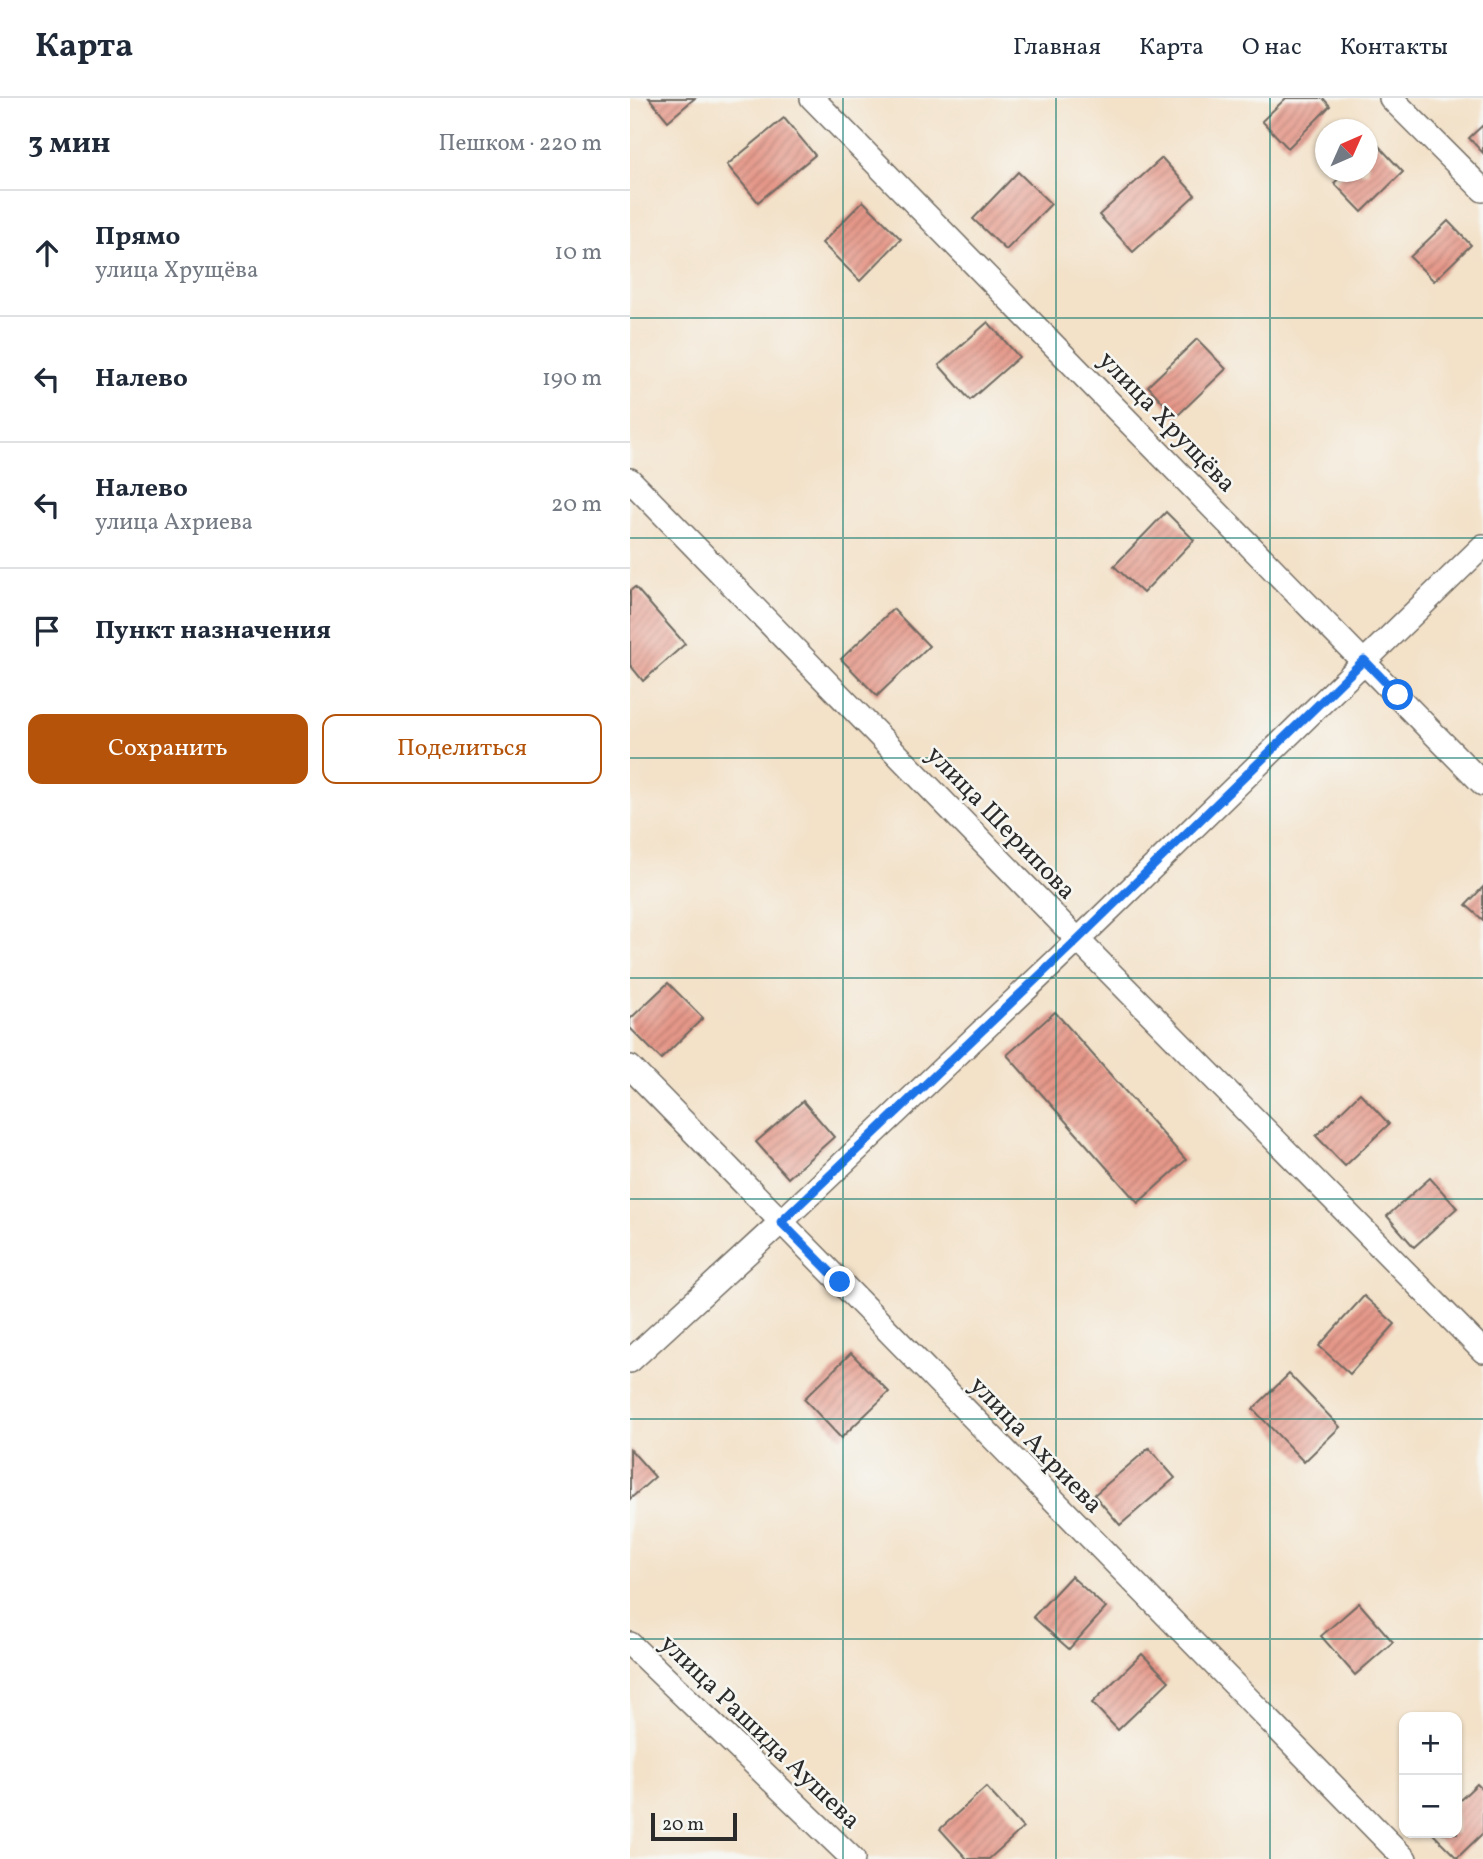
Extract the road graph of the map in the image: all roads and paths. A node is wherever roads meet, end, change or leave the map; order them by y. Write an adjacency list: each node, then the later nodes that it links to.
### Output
1 (813, 98): 6 (street, улица Хрущёва)
2 (1391, 98): 3 (street)
3 (1483, 191)
4 (630, 480): 8 (street, улица Шерипова)
5 (1483, 546): 6 (street)
6 (1364, 660): 7 (street, улица Хрущёва); 8 (street)
7 (1483, 784)
8 (1077, 940): 10 (street); 11 (street, улица Шерипова)
9 (630, 1067): 10 (street, улица Ахриева)
10 (781, 1222): 12 (street); 15 (street, улица Ахриева)
11 (1483, 1351)
12 (630, 1362)
13 (630, 1644): 14 (street, улица Рашида Аушева)
14 (853, 1859)
15 (1405, 1859)

